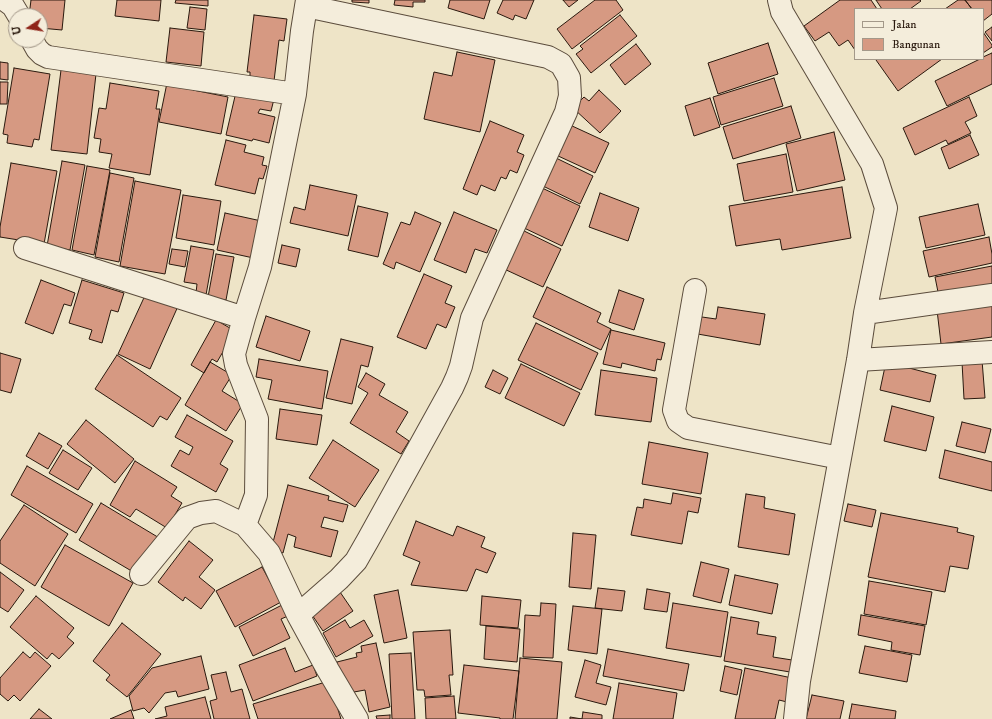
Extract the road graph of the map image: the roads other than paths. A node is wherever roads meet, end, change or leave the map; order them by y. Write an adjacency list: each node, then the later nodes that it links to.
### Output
1 (5, 0): 4 (street)
2 (779, 0): 10 (street)
3 (306, 3): 6 (street); 17 (street)
4 (14, 8)
5 (36, 48): 6 (street)
6 (295, 94): 11 (street)
7 (25, 248): 11 (street)
8 (695, 290): 14 (street)
9 (992, 295): 10 (street)
10 (865, 313): 13 (street)
11 (244, 318): 15 (street)
12 (992, 352): 13 (street)
13 (858, 360): 14 (street)
14 (840, 458): 19 (street)
15 (245, 525): 16 (street); 17 (street)
16 (141, 574)
17 (298, 615): 18 (street)
18 (357, 719)
19 (795, 719)

